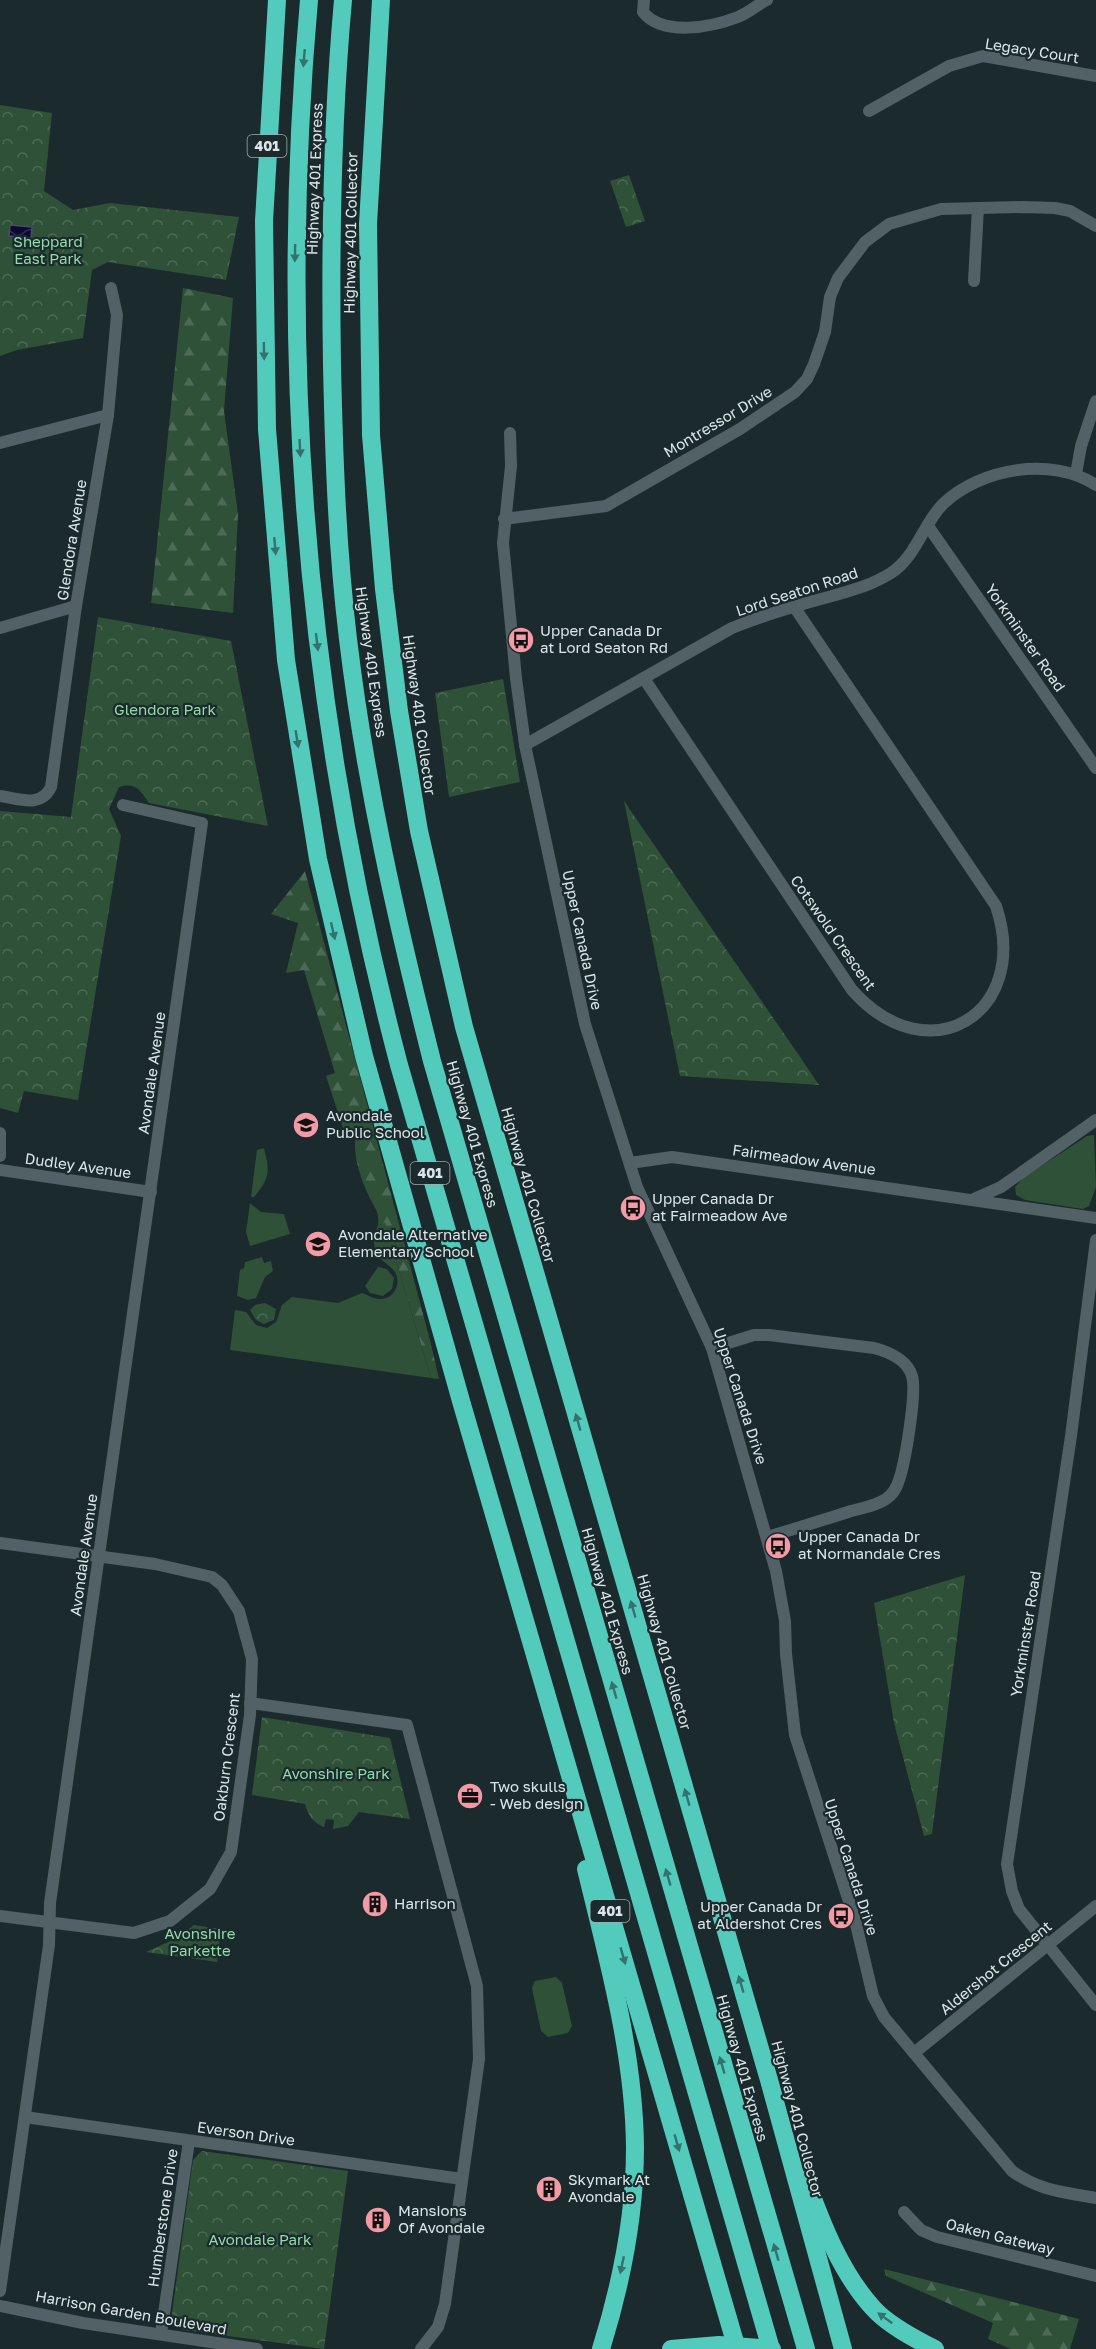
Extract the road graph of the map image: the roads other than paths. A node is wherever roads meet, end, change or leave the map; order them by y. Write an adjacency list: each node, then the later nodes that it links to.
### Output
1 (265, 0): 16 (highway)
2 (277, 0): 16 (highway, 401)
3 (309, 0): 69 (highway, Highway 401 Express / 401, one-way to 69)
4 (343, 0): 70 (highway, Highway 401 Express / 401, one-way to 4)
5 (381, 0): 9 (highway, Highway 401 Collector)
6 (388, 0): 9 (highway)
7 (644, 0): 8 (street)
8 (767, 0)
9 (376, 68): 54 (highway, Highway 401 Collector, one-way to 9)
10 (1096, 76): 11 (street, Legacy Court)
11 (869, 111)
12 (978, 207): 13 (street, Montressor Drive); 14 (street); 23 (street, Montressor Drive)
13 (1096, 226)
14 (974, 281)
15 (111, 288): 18 (street, Glendora Avenue)
16 (264, 292): 43 (highway, 401, one-way to 43)
17 (1096, 401): 21 (street)
18 (108, 414): 20 (street); 25 (street, Glendora Avenue)
19 (510, 433): 23 (street, Upper Canada Drive)
20 (0, 443)
21 (1077, 474): 22 (street, Lord Seaton Road); 24 (street, Lord Seaton Road)
22 (1096, 485)
23 (504, 519): 29 (street, Upper Canada Drive)
24 (928, 526): 26 (street, Lord Seaton Road); 30 (street, Yorkminster Road)
25 (76, 606): 27 (street); 31 (street, Glendora Avenue)
26 (795, 608): 28 (street, Lord Seaton Road); 28 (street, Cotswold Crescent)
27 (0, 628)
28 (645, 680): 29 (street, Lord Seaton Road)
29 (525, 745): 36 (street, Upper Canada Drive)
30 (1096, 768)
31 (0, 796)
32 (123, 805): 38 (street, Avondale Avenue)
33 (1096, 1120): 39 (street)
34 (0, 1133): 35 (street)
35 (0, 1156)
36 (630, 1163): 39 (street, Fairmeadow Avenue); 42 (street, Upper Canada Drive)
37 (0, 1170): 38 (street, Dudley Avenue)
38 (151, 1192): 46 (street, Avondale Avenue)
39 (973, 1199): 40 (street, Fairmeadow Avenue)
40 (1096, 1218)
41 (1096, 1240): 51 (street, Yorkminster Road)
42 (712, 1348): 44 (street, Upper Canada Drive); 44 (street)
43 (496, 1516): 66 (highway, one-way to 66); 68 (highway, 401, one-way to 68)
44 (768, 1537): 53 (street, Upper Canada Drive)
45 (0, 1543): 46 (street, Oakburn Crescent)
46 (98, 1557): 47 (street, Oakburn Crescent); 50 (street, Avondale Avenue)
47 (250, 1703): 50 (street, Oakburn Crescent); 57 (street)
48 (1096, 1906): 51 (street, Aldershot Crescent)
49 (0, 1916): 50 (street, Oakburn Crescent)
50 (50, 1923): 55 (street, Avondale Avenue)
51 (1047, 1946): 52 (street, Yorkminster Road); 53 (street, Aldershot Crescent)
52 (1096, 2006)
53 (914, 2053): 58 (street, Upper Canada Drive)
54 (769, 2080): 71 (highway, Highway 401 Collector); 72 (highway, one-way to 54)
55 (25, 2117): 56 (street, Everson Drive); 61 (street, Avondale Avenue)
56 (189, 2141): 57 (street, Everson Drive); 63 (street, Humberstone Drive)
57 (462, 2179): 65 (street)
58 (1096, 2198)
59 (904, 2212): 60 (street, Oaken Gateway)
60 (1096, 2276)
61 (0, 2291)
62 (0, 2306): 63 (street, Harrison Garden Boulevard)
63 (161, 2334): 64 (street, Harrison Garden Boulevard)
64 (258, 2349)
65 (422, 2349)
66 (603, 2349)
67 (671, 2349): 69 (highway)
68 (737, 2349)
69 (771, 2349)
70 (806, 2349)
71 (843, 2349)
72 (935, 2349)

